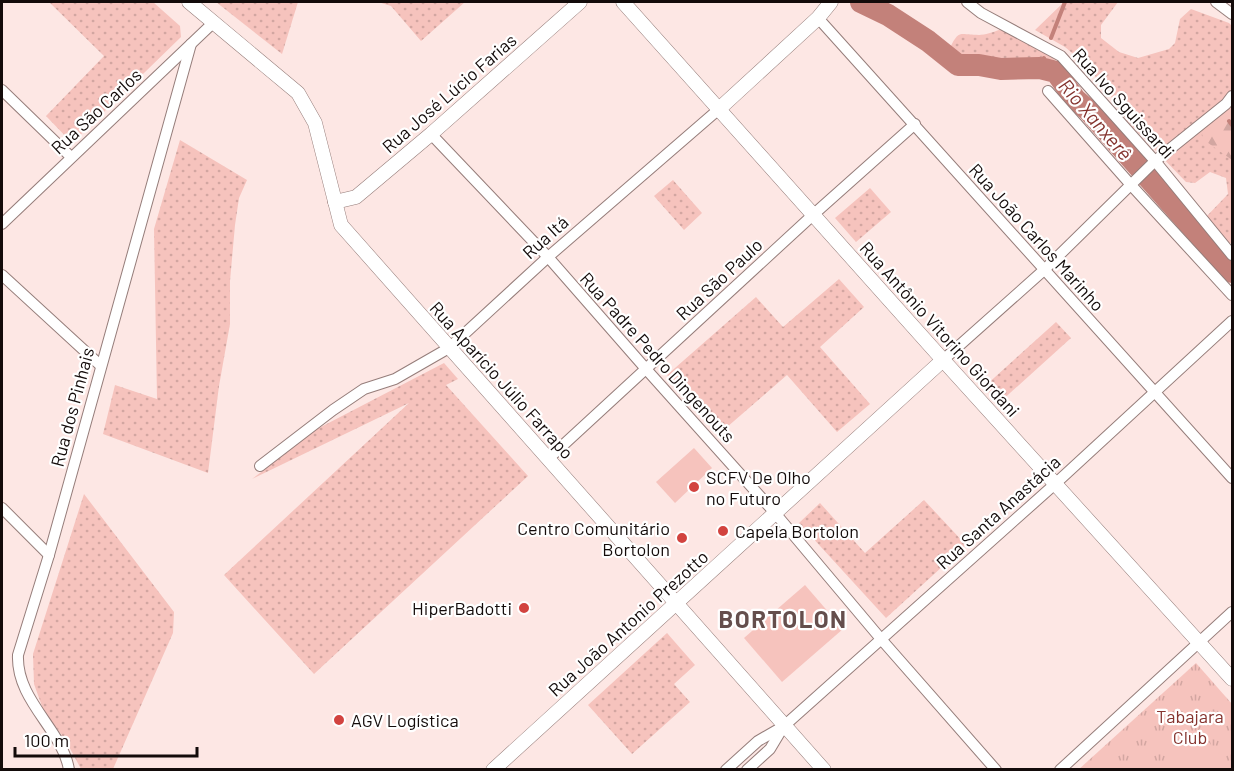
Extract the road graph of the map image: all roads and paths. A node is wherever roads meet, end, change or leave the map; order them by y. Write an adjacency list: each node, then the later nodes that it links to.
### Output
1 (189, 2): 9 (street, Rua Aparício Júlio Farrapo)
2 (580, 2): 16 (street, Rua José Lúcio Farias)
3 (623, 2): 14 (street, Rua Antônio Vitorino Giordani)
4 (831, 2): 8 (street, Rua Itá)
5 (967, 2): 18 (street, Rua Ivo Sguissardi)
6 (1216, 2): 7 (street)
7 (1233, 14)
8 (818, 18): 14 (street, Rua Itá); 15 (street, Rua João Carlos Marinho)
9 (213, 23): 10 (street, Rua São Carlos); 20 (street, Rua Aparício Júlio Farrapo)
10 (191, 44): 17 (street, Rua São Carlos); 31 (street, Rua dos Pinhais)
11 (2, 90): 17 (street)
12 (1048, 90): 19 (street)
13 (1233, 96): 18 (street, Rua João Antonio Prezotto)
14 (719, 109): 21 (street, Rua Antônio Vitorino Giordani); 24 (street, Rua Itá)
15 (915, 124): 21 (street, Rua São Paulo); 25 (street, Rua João Carlos Marinho)
16 (431, 134): 20 (street, Rua José Lúcio Farias); 24 (street, Rua Padre Pedro Dingenouts)
17 (71, 157): 22 (street, Rua São Carlos)
18 (1155, 161): 19 (street, Rua João Antonio Prezotto); 23 (street, Rua Ivo Sguissardi)
19 (1134, 182): 25 (street, Rua João Antonio Prezotto); 27 (street)
20 (335, 202): 29 (street, Rua Aparício Júlio Farrapo)
21 (814, 214): 30 (street, Rua Antônio Vitorino Giordani); 32 (street, Rua São Paulo)
22 (2, 224)
23 (1233, 255)
24 (548, 257): 29 (street, Rua Itá); 32 (street, Rua Padre Pedro Dingenouts)
25 (1044, 270): 30 (street, Rua João Antonio Prezotto); 33 (street, Rua João Carlos Marinho)
26 (2, 275): 31 (street)
27 (1233, 295)
28 (1233, 321): 33 (street, Rua Santa Anastácia)
29 (449, 348): 34 (street, Rua Aparício Júlio Farrapo); 35 (street, Rua Itá)
30 (943, 360): 37 (street, Rua Antônio Vitorino Giordani); 39 (street, Rua João Antonio Prezotto)
31 (100, 365): 40 (street, Rua dos Pinhais)
32 (646, 369): 34 (street, Rua São Paulo); 39 (street, Rua Padre Pedro Dingenouts)
33 (1154, 391): 36 (street, Rua João Carlos Marinho); 37 (street, Rua Santa Anastácia)
34 (548, 459): 41 (street, Rua Aparício Júlio Farrapo)
35 (260, 466)
36 (1233, 478)
37 (1055, 484): 43 (street, Rua Santa Anastácia); 44 (street, Rua Antônio Vitorino Giordani)
38 (2, 508): 40 (street)
39 (775, 513): 41 (street, Rua João Antonio Prezotto); 43 (street, Rua Padre Pedro Dingenouts)
40 (49, 555): 47 (street, Rua dos Pinhais)
41 (675, 604): 46 (street, Rua Aparício Júlio Farrapo); 48 (street, Rua João Antonio Prezotto)
42 (1233, 612): 44 (street)
43 (881, 639): 46 (street, Rua Santa Anastácia); 52 (street, Rua Padre Pedro Dingenouts)
44 (1199, 642): 45 (street, Rua Antônio Vitorino Giordani); 53 (street)
45 (1233, 679)
46 (784, 726): 49 (street, Rua Santa Anastácia); 50 (street, Rua Santa Anastácia); 51 (street, Rua Aparício Júlio Farrapo)
47 (69, 770)
48 (494, 770)
49 (726, 770)
50 (747, 770)
51 (824, 770)
52 (996, 770)
53 (1060, 770)

